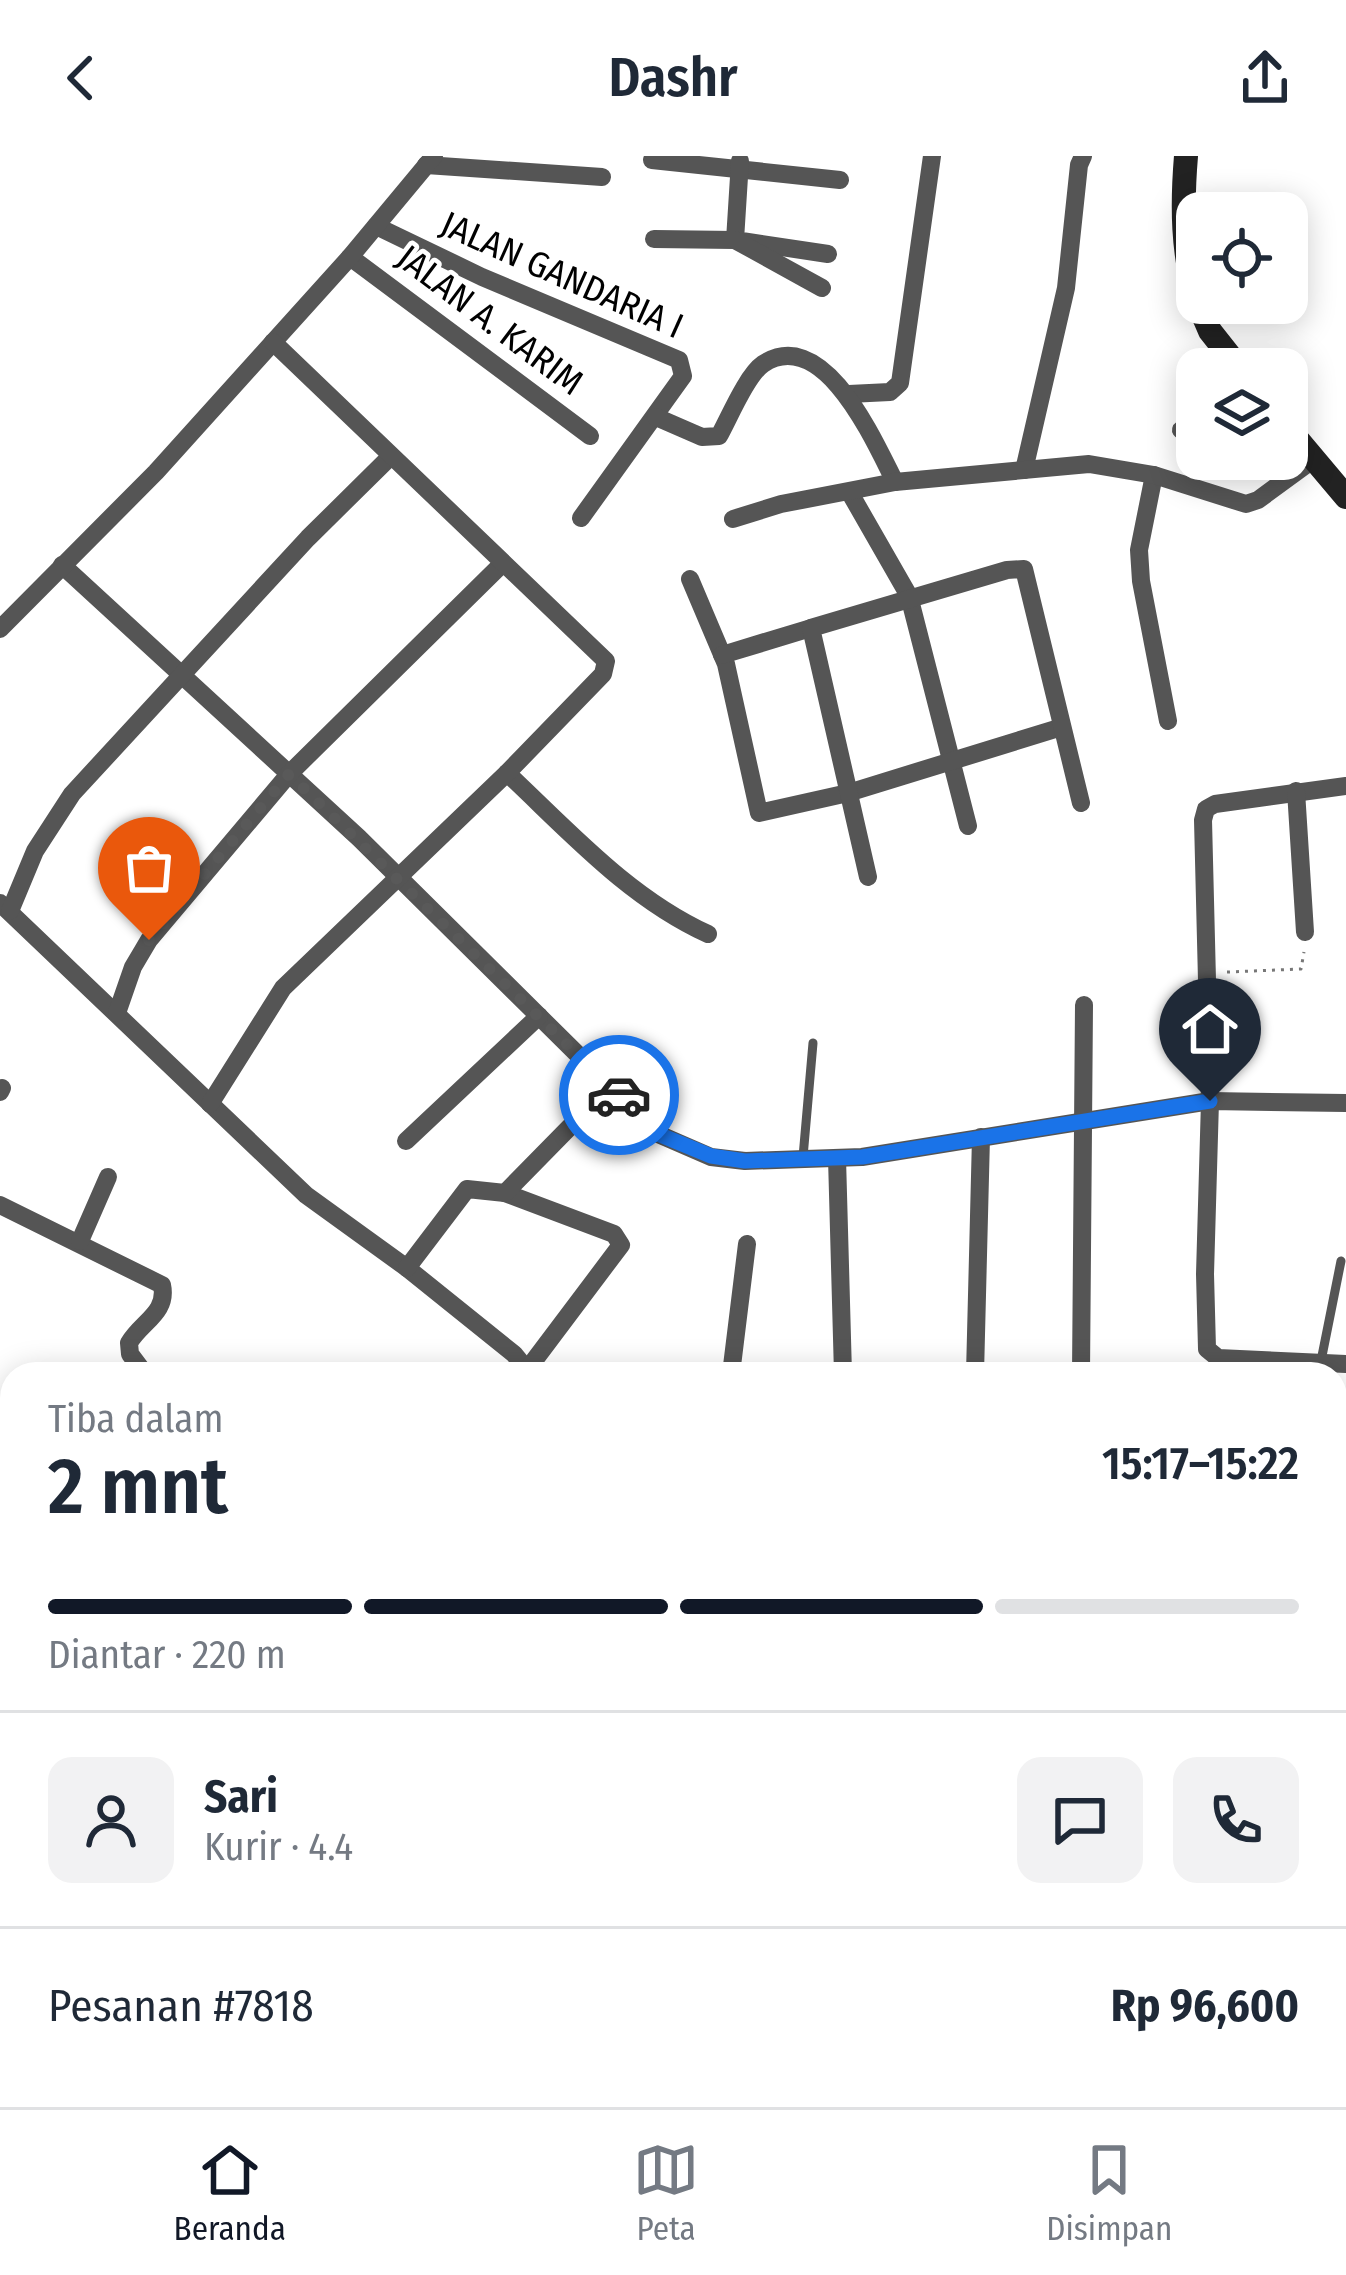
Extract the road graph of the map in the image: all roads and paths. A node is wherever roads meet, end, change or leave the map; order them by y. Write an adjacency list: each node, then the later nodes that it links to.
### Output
1 (932, 156): 17 (street)
2 (1084, 156): 23 (street)
3 (1186, 156): 9 (main road)
4 (430, 160): 7 (street); 10 (street)
5 (652, 160): 6 (street)
6 (740, 162): 8 (street); 12 (street)
7 (602, 177)
8 (840, 180)
9 (1185, 192)
10 (376, 226): 14 (street); 18 (street, JALAN GANDARIA I)
11 (654, 239): 12 (street)
12 (735, 240): 13 (street); 15 (street)
13 (828, 254)
14 (350, 257): 16 (street); 19 (street, JALAN A. KARIM)
15 (822, 288)
16 (273, 342): 21 (street); 31 (street)
17 (849, 394): 18 (street); 25 (street)
18 (656, 417): 28 (street, JALAN GANDARIA I)
19 (590, 436)
20 (1308, 452): 22 (main road)
21 (391, 456): 30 (street); 37 (street)
22 (1314, 459): 24 (street); 27 (main road)
23 (1024, 470): 24 (street); 25 (street)
24 (1154, 475): 38 (street)
25 (895, 482): 26 (street)
26 (850, 493): 29 (street); 33 (street)
27 (1346, 497)
28 (581, 518)
29 (733, 519)
30 (503, 563): 41 (street); 42 (street)
31 (62, 565): 35 (street); 37 (street)
32 (690, 579): 36 (street)
33 (909, 596): 34 (street); 39 (street); 40 (street)
34 (811, 628): 36 (street); 45 (street)
35 (0, 629)
36 (722, 655): 45 (street)
37 (181, 673): 42 (street); 50 (street)
38 (1168, 721)
39 (1062, 727): 40 (street); 46 (street)
40 (954, 758): 45 (street); 47 (street)
41 (507, 773): 48 (street); 52 (street)
42 (289, 774): 48 (street); 55 (street)
43 (1346, 786): 44 (street)
44 (1296, 791): 51 (street); 53 (street)
45 (848, 793): 49 (street)
46 (1081, 803)
47 (968, 826)
48 (397, 875): 56 (street); 61 (street)
49 (868, 878)
50 (5, 907): 55 (street)
51 (1305, 932): 53 (path)
52 (708, 934)
53 (1209, 973): 59 (street)
54 (1084, 1005): 62 (street)
55 (117, 1012): 61 (street)
56 (539, 1016): 58 (street); 64 (street)
57 (813, 1043): 66 (lane)
58 (610, 1086): 66 (street); 68 (street)
59 (1210, 1101): 60 (street); 62 (street); 81 (street)
60 (1346, 1103)
61 (211, 1104): 73 (street)
62 (1086, 1121): 63 (street); 80 (street)
63 (981, 1138): 65 (street); 79 (street)
64 (406, 1141)
65 (837, 1158): 66 (street); 78 (street)
66 (803, 1159)
67 (109, 1177): 70 (street)
68 (505, 1193): 73 (street); 76 (street)
69 (0, 1205): 70 (street)
70 (80, 1241): 74 (street)
71 (747, 1244): 77 (street)
72 (1342, 1261): 82 (lane)
73 (407, 1268): 75 (street)
74 (136, 1362)
75 (519, 1362)
76 (533, 1362)
77 (732, 1362)
78 (843, 1362)
79 (975, 1362)
80 (1081, 1362)
81 (1244, 1362)
82 (1321, 1362)

